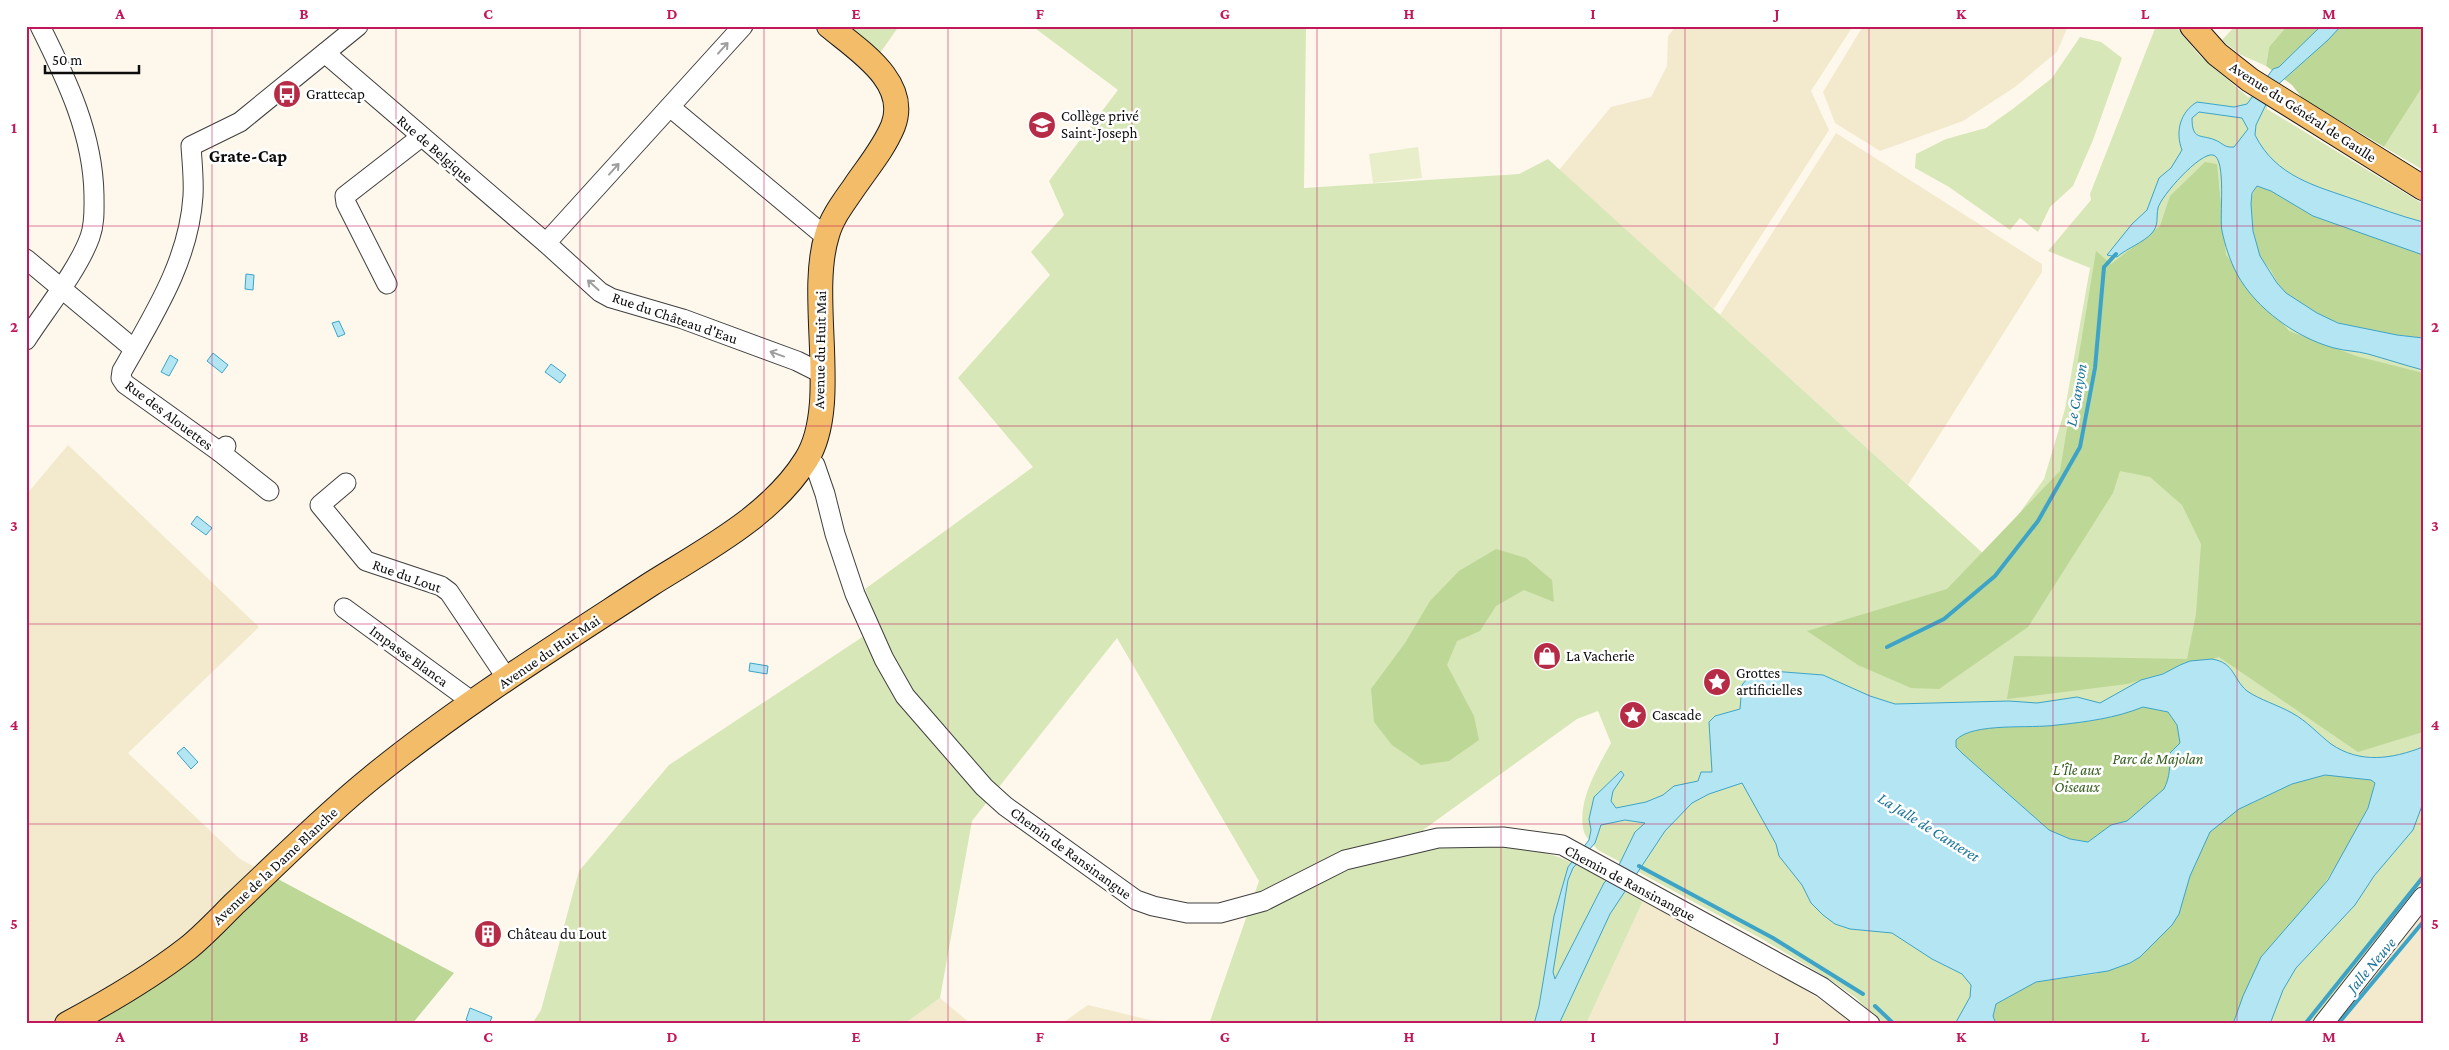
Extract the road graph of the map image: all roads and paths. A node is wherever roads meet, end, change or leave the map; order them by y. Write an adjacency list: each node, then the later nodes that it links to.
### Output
1 (40, 26): 14 (street)
2 (358, 26): 6 (street)
3 (742, 26): 7 (street, one-way to 3)
4 (829, 26): 10 (main road, Avenue du Huit Mai)
5 (2192, 26): 9 (main road, Avenue du Général de Gaulle)
6 (325, 53): 8 (street, Rue de Belgique); 16 (street, Rue des Alouettes)
7 (670, 107): 10 (street); 11 (street, one-way to 7)
8 (421, 137): 11 (street, Rue de Belgique); 13 (street)
9 (2423, 188)
10 (826, 237): 17 (main road, Avenue du Huit Mai)
11 (546, 243): 17 (street, Rue du Château d'Eau, one-way to 11)
12 (26, 259): 14 (street)
13 (387, 284)
14 (61, 287): 15 (street); 16 (street)
15 (26, 340)
16 (134, 349): 20 (street, Rue des Alouettes)
17 (821, 373): 18 (main road, Avenue du Huit Mai)
18 (806, 459): 22 (main road, Avenue du Huit Mai); 26 (street, Chemin de Ransinangue)
19 (346, 483): 22 (street, Rue du Lout)
20 (270, 491)
21 (344, 608): 23 (street, Impasse Blanca)
22 (508, 680): 23 (main road, Avenue du Huit Mai)
23 (475, 702): 25 (main road, Avenue de la Dame Blanche)
24 (2423, 897): 27 (street)
25 (67, 1024)
26 (1870, 1024)
27 (2323, 1024)

